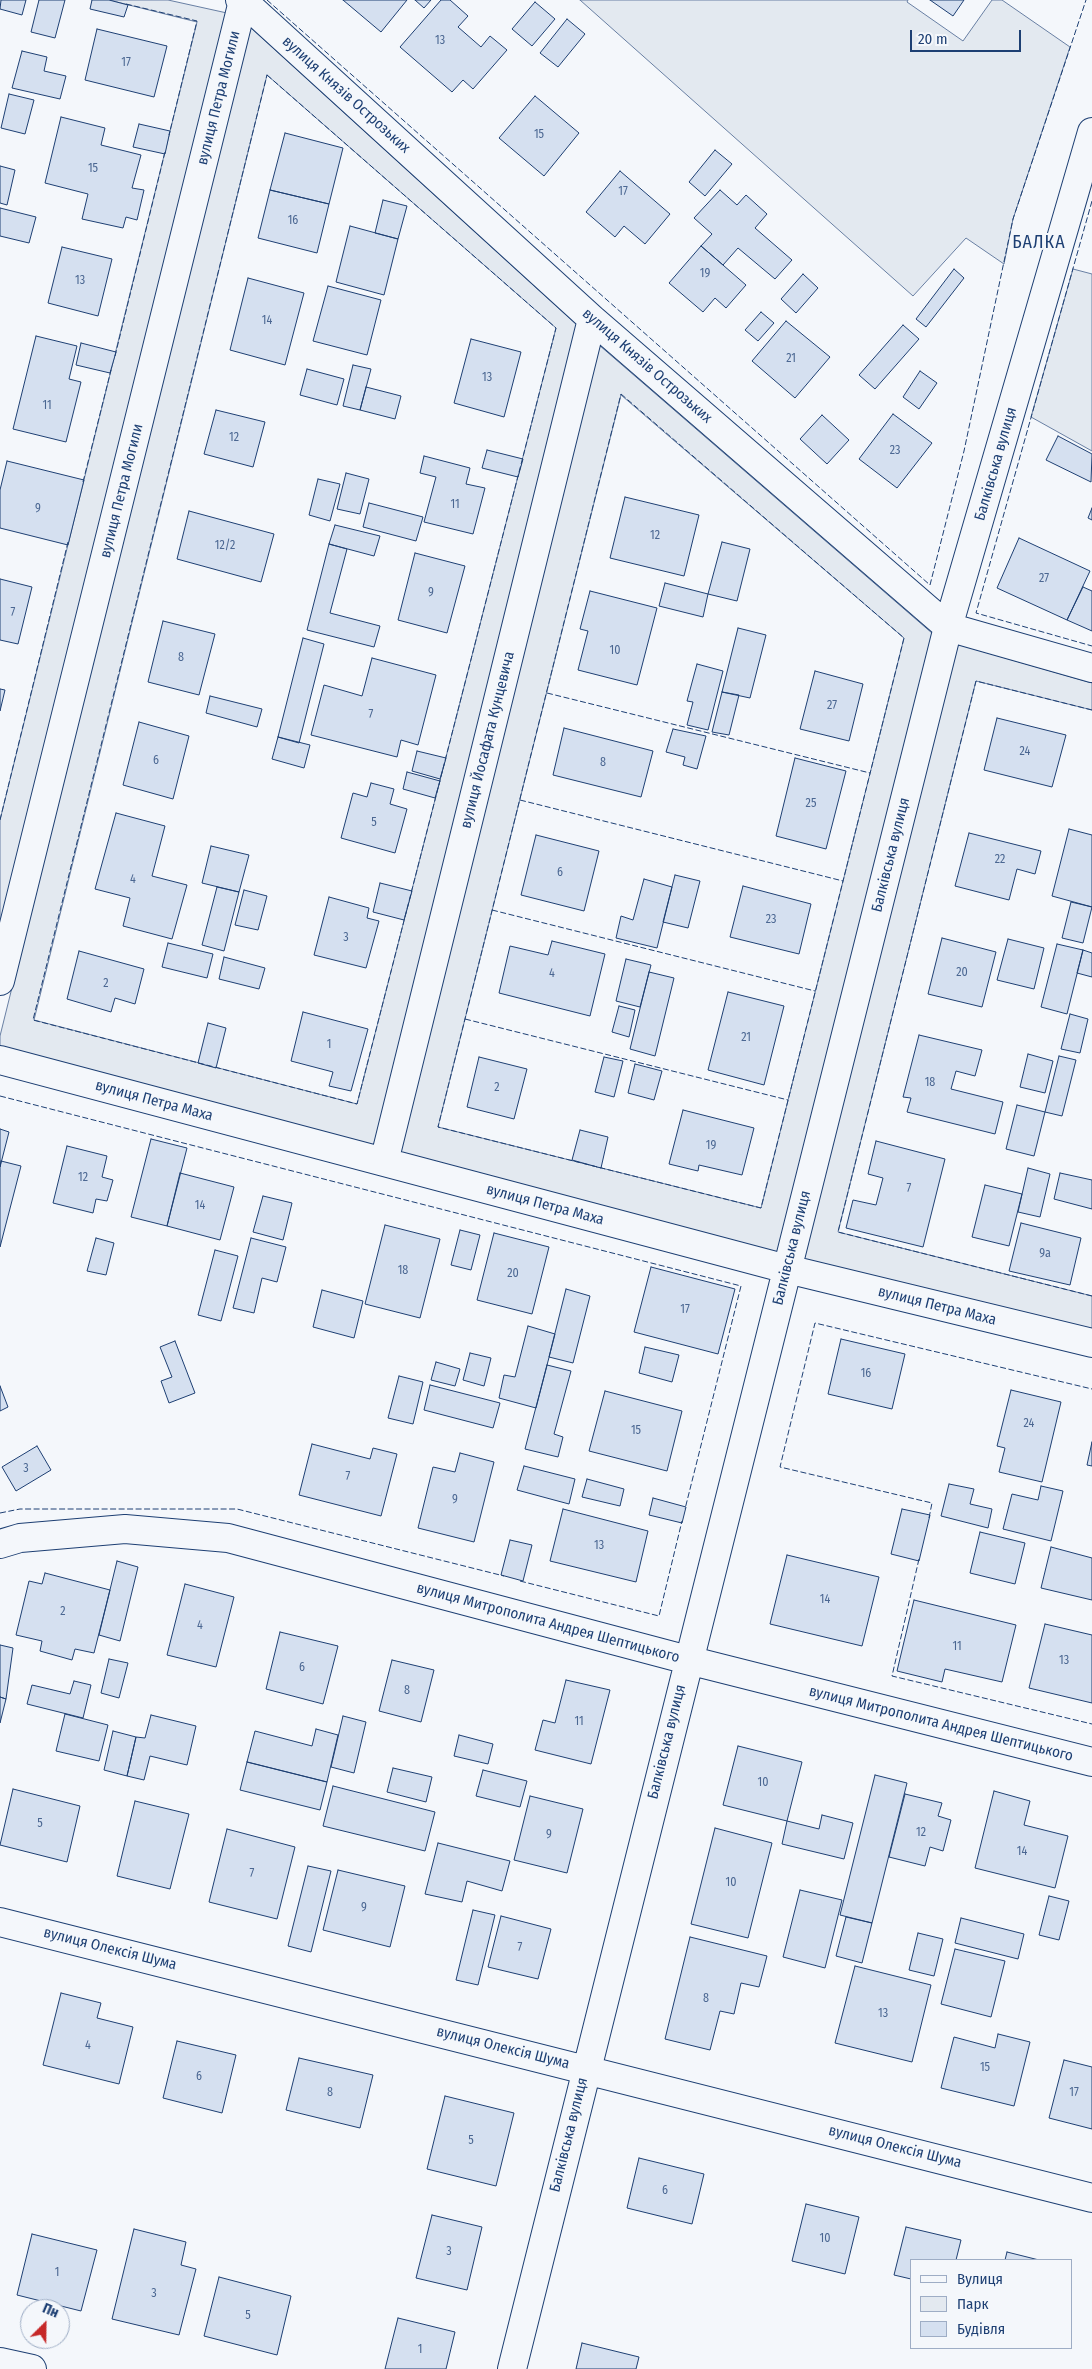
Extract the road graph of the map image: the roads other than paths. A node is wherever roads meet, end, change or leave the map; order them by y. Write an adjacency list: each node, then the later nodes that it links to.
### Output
1 (242, 0): 3 (street, вулиця Князів Острозьких); 6 (street, вулиця Петра Могили)
2 (1092, 132): 4 (street, Балківська вулиця)
3 (592, 319): 4 (street, вулиця Князів Острозьких); 8 (street, вулиця Йосафата Кунцевича)
4 (948, 626): 5 (street, вулиця Князів Острозьких); 9 (street, Балківська вулиця)
5 (1092, 668)
6 (0, 981)
7 (0, 1060): 8 (street, вулиця Петра Маха)
8 (384, 1162): 9 (street, вулиця Петра Маха)
9 (787, 1269): 10 (street, вулиця Петра Маха); 12 (street, Балківська вулиця)
10 (1092, 1343)
11 (0, 1544): 12 (street, вулиця Митрополита Андрея Шептицького)
12 (688, 1660): 13 (street, вулиця Митрополита Андрея Шептицького); 15 (street, Балківська вулиця)
13 (1092, 1762)
14 (0, 1922): 15 (street, вулиця Олексія Шума)
15 (586, 2068): 16 (street, вулиця Олексія Шума); 19 (street, Балківська вулиця)
16 (1092, 2198)
17 (0, 2362): 18 (street)
18 (32, 2369)
19 (512, 2369)

